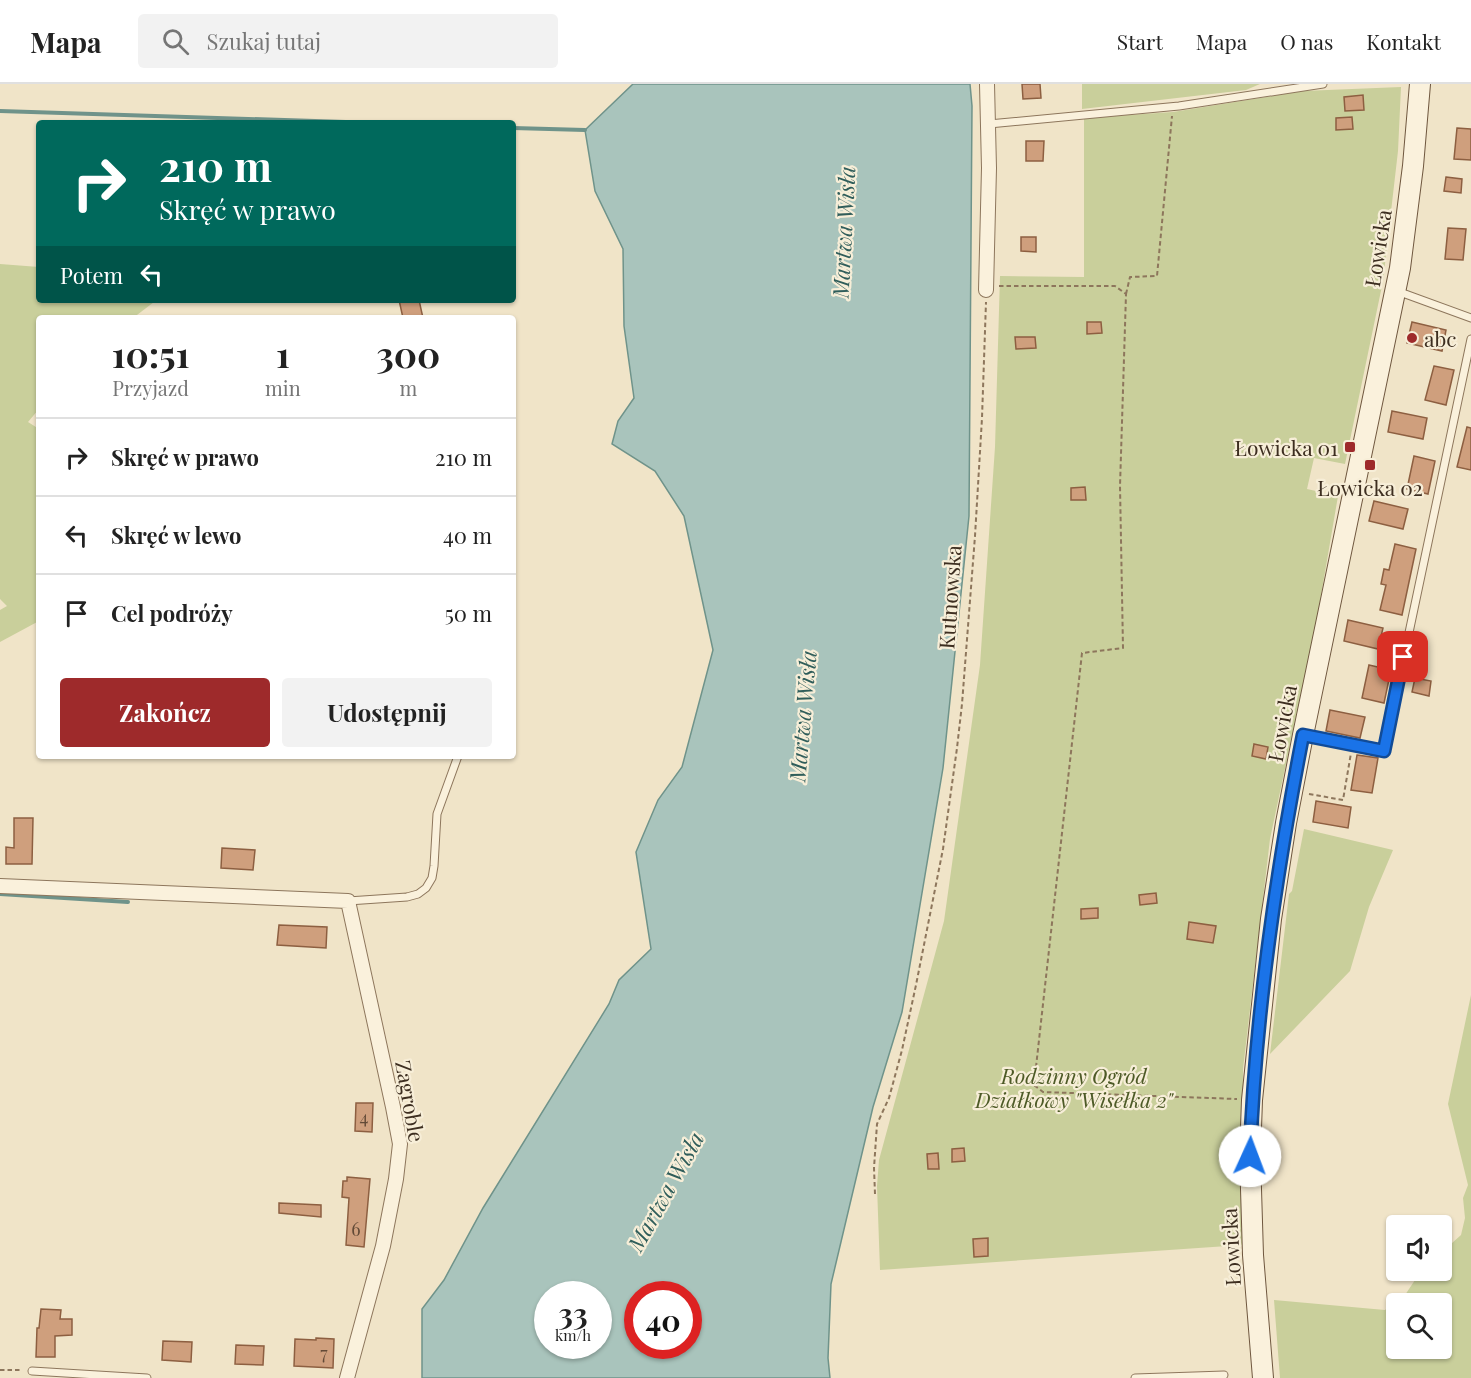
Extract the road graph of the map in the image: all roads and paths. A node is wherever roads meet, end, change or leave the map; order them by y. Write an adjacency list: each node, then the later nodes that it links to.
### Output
1 (987, 84): 5 (street)
2 (1323, 84): 4 (lane)
3 (1419, 84): 8 (street, Łowicka)
4 (1173, 107): 5 (lane); 9 (path)
5 (989, 124): 7 (street)
6 (1001, 286): 9 (path)
7 (986, 290): 19 (path, Kutnowska)
8 (1395, 291): 10 (lane); 12 (street, Łowicka)
9 (1126, 294): 18 (path)
10 (1471, 318)
11 (1471, 339): 13 (lane)
12 (1303, 735): 13 (lane); 18 (street, Łowicka)
13 (1353, 745): 15 (path)
14 (457, 759): 17 (lane)
15 (1299, 792)
16 (0, 886): 17 (street)
17 (348, 901): 24 (street, Zagroble)
18 (1252, 1100): 26 (street, Łowicka)
19 (875, 1194)
20 (0, 1370): 21 (path)
21 (32, 1371): 23 (lane)
22 (1224, 1375): 25 (lane)
23 (147, 1378)
24 (347, 1378)
25 (1135, 1378)
26 (1263, 1378)

